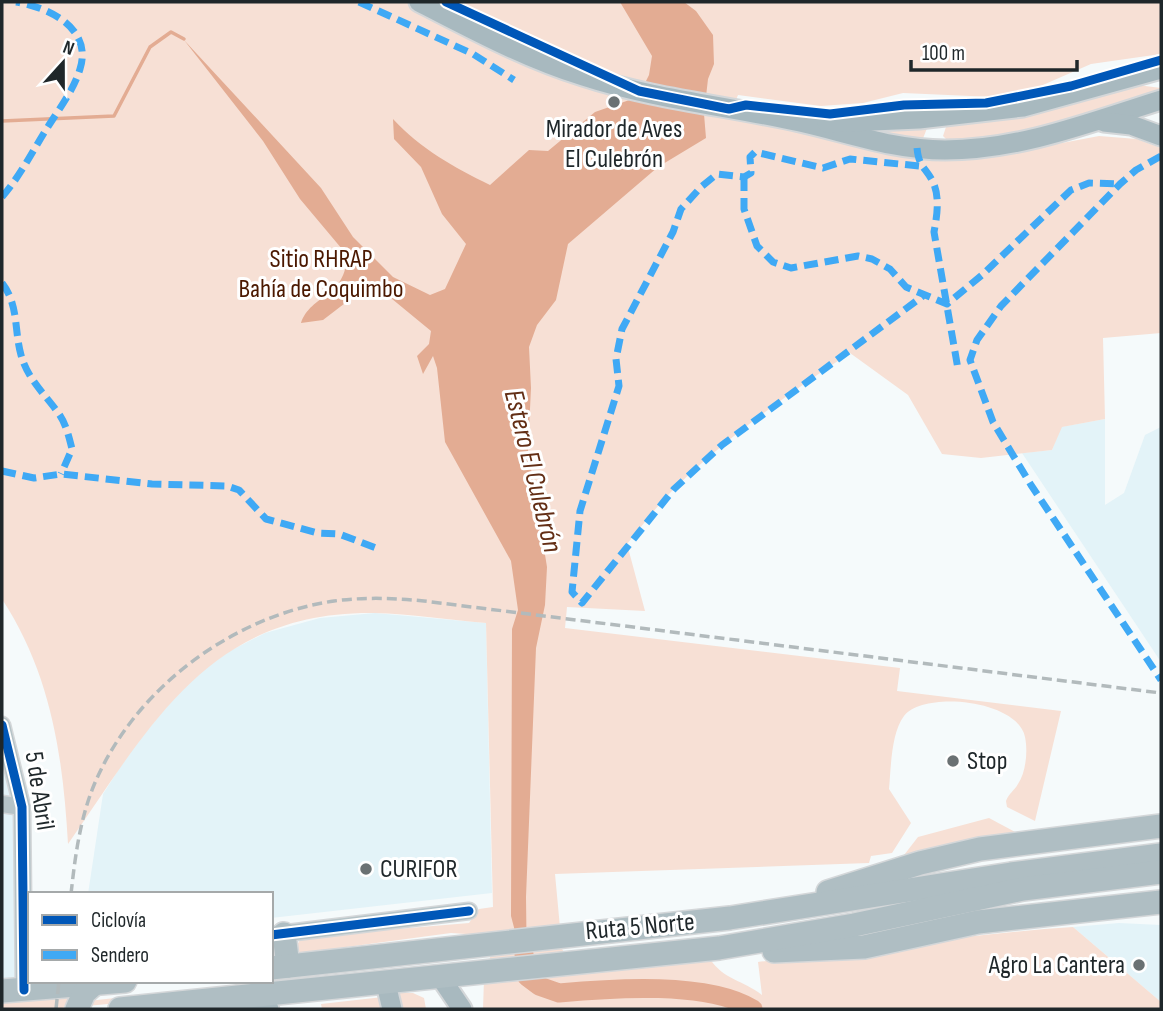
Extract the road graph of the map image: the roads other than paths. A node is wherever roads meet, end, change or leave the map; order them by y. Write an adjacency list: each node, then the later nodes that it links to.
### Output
1 (419, 2): 7 (main road)
2 (1161, 69): 4 (main road)
3 (1161, 82): 4 (main road)
4 (1112, 83): 6 (main road)
5 (1161, 100): 8 (main road)
6 (951, 116): 7 (main road); 10 (main road)
7 (802, 122): 10 (main road)
8 (1092, 122): 9 (main road); 10 (main road)
9 (1161, 136)
10 (946, 150)
11 (2, 725): 13 (street, 5 de Abril)
12 (2, 804): 13 (street)
13 (22, 807): 26 (street, 5 de Abril)
14 (1161, 826): 19 (highway)
15 (1161, 856): 19 (highway, Ruta 5 Norte)
16 (1161, 872): 22 (highway, Ruta 5 Norte)
17 (1161, 903): 22 (highway)
18 (468, 911): 20 (street)
19 (730, 918): 21 (highway, Ruta 5 Norte)
20 (278, 934): 23 (highway)
21 (412, 952): 23 (highway, Ruta 5 Norte); 25 (highway); 27 (highway)
22 (666, 954): 27 (highway, Ruta 5 Norte)
23 (280, 967)
24 (81, 984): 26 (highway); 29 (highway)
25 (386, 984): 27 (highway, Ruta 5 Norte); 28 (highway, Ruta 5 Norte); 32 (main road)
26 (13, 991)
27 (446, 992): 33 (main road)
28 (211, 1001): 30 (highway, Ruta 5 Norte); 31 (main road)
29 (77, 1009)
30 (120, 1009)
31 (269, 1009)
32 (392, 1009)
33 (462, 1009)

